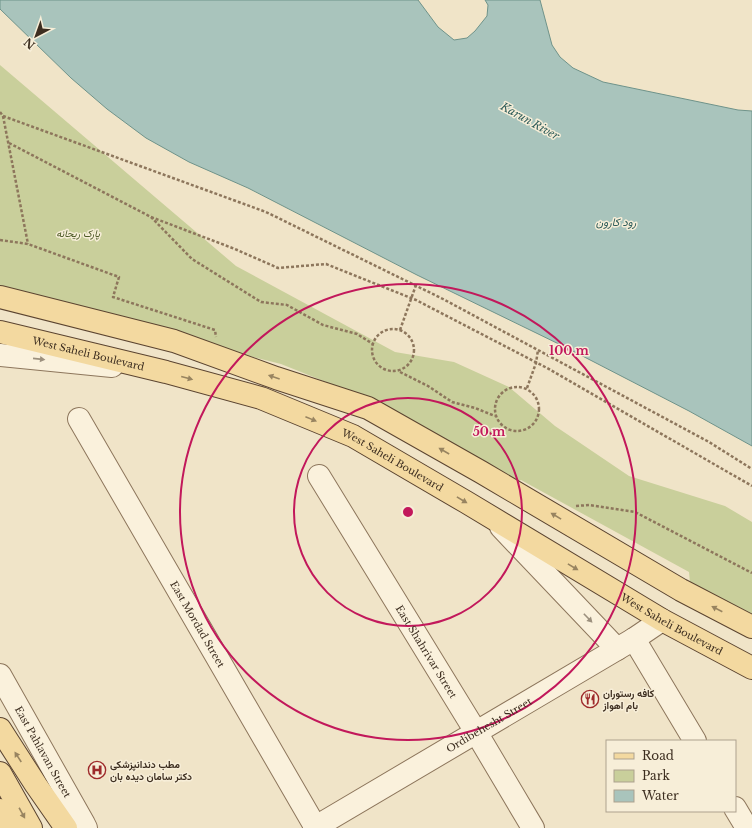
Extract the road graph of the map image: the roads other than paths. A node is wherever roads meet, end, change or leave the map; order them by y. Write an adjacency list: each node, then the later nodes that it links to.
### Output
1 (0, 297): 9 (main road, one-way to 1)
2 (0, 332): 4 (main road, West Saheli Boulevard)
3 (0, 354): 4 (street, one-way to 4)
4 (166, 372): 7 (main road, West Saheli Boulevard, one-way to 7)
5 (79, 419): 23 (street, East Mordad Street)
6 (319, 476): 14 (street, East Shahrivar Street)
7 (494, 519): 8 (main road, West Saheli Boulevard, one-way to 8); 10 (street, one-way to 10)
8 (662, 620): 10 (street, Ordibehesht Street); 11 (main road, West Saheli Boulevard)
9 (752, 627)
10 (625, 644): 14 (street, Ordibehesht Street); 15 (street)
11 (752, 668)
12 (0, 675): 22 (street, East Pahlavan Street)
13 (0, 728): 21 (main road, East Pahlavan Street, one-way to 13)
14 (476, 732): 23 (street, Ordibehesht Street); 24 (street, East Shahrivar Street)
15 (693, 740)
16 (0, 773): 20 (main road, one-way to 20)
17 (0, 810): 19 (main road)
18 (736, 810): 25 (street)
19 (12, 828)
20 (31, 828)
21 (66, 828)
22 (86, 828)
23 (315, 828)
24 (533, 828)
25 (747, 828)

